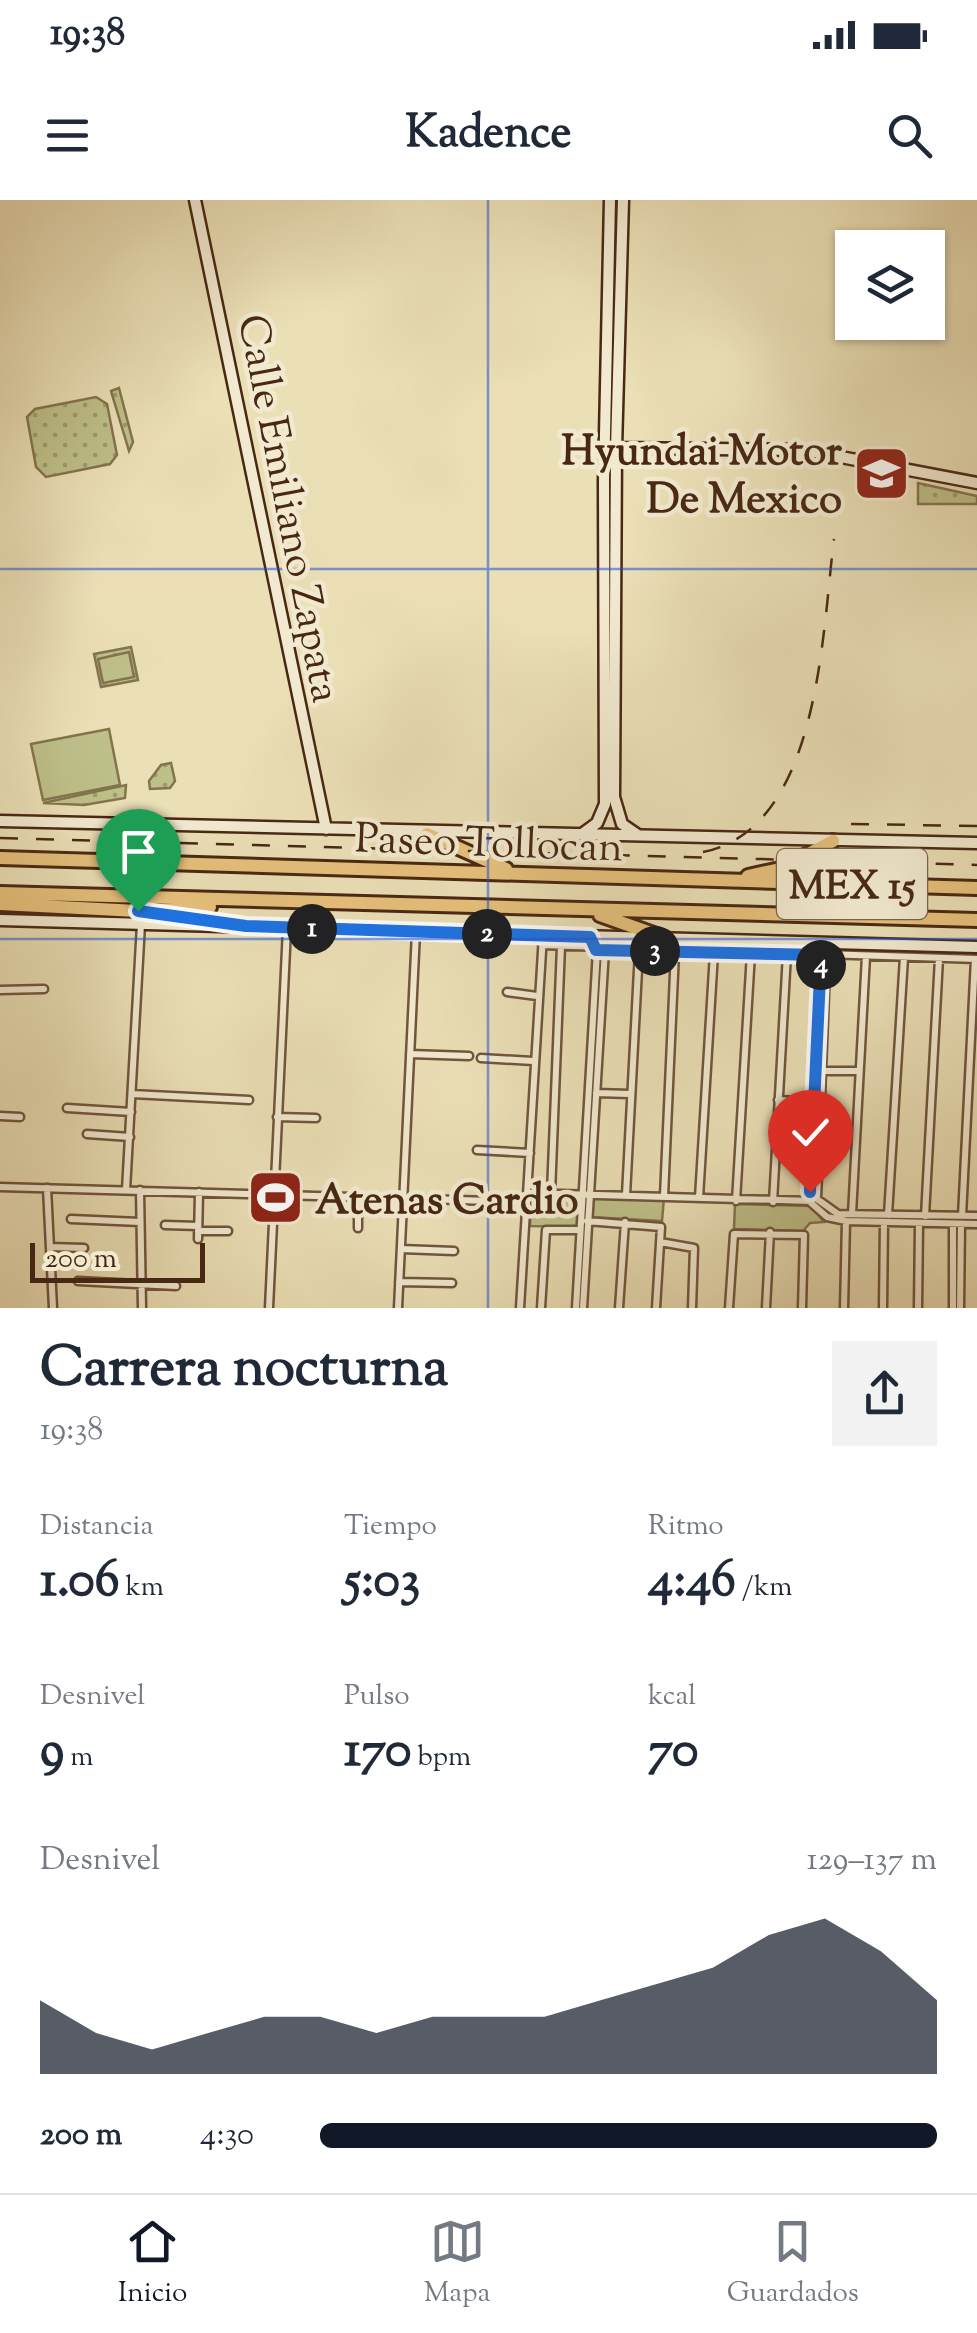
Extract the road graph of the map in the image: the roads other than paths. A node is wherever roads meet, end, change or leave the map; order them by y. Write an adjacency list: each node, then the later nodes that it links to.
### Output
1 (196, 200): 10 (main road, Calle Emiliano Zapata)
2 (610, 200): 4 (main road)
3 (623, 200): 4 (main road)
4 (610, 448): 5 (main road); 6 (main road)
5 (977, 483)
6 (609, 752): 8 (main road); 9 (main road)
7 (0, 819): 10 (main road)
8 (597, 823): 9 (main road); 12 (main road)
9 (622, 824): 13 (main road)
10 (326, 828): 11 (main road)
11 (427, 834): 12 (main road); 19 (highway)
12 (573, 837): 13 (main road)
13 (644, 837): 14 (main road)
14 (833, 841): 15 (main road); 20 (highway)
15 (977, 844)
16 (0, 850): 18 (highway)
17 (0, 858): 18 (highway, Paseo Tollocan / MEX 15)
18 (93, 862): 19 (highway, Paseo Tollocan / MEX 15)
19 (528, 876): 20 (highway, Paseo Tollocan / MEX 15)
20 (726, 881): 21 (highway, Paseo Tollocan / MEX 15)
21 (977, 888)
22 (0, 893): 23 (highway, Paseo Tollocan / MEX 15)
23 (242, 901): 25 (highway, Paseo Tollocan / MEX 15); 26 (highway)
24 (0, 904): 26 (highway)
25 (579, 909): 28 (highway, Paseo Tollocan / MEX 15); 33 (highway)
26 (139, 918): 27 (main road); 29 (main road); 61 (street)
27 (0, 920)
28 (977, 920)
29 (287, 928): 30 (main road); 70 (street)
30 (416, 932): 34 (main road); 54 (street)
31 (590, 937): 32 (main road); 34 (main road); 37 (street)
32 (612, 938): 33 (main road); 37 (street)
33 (665, 938): 35 (main road)
34 (542, 940): 36 (street); 51 (street)
35 (824, 943): 43 (street); 44 (main road)
36 (561, 946): 37 (street); 83 (street)
37 (601, 950): 38 (street); 53 (street)
38 (639, 951): 39 (street); 62 (street)
39 (675, 952): 40 (street); 88 (street)
40 (714, 952): 41 (street); 91 (street)
41 (751, 954): 42 (street); 93 (street)
42 (787, 954): 43 (street); 64 (street)
43 (824, 955): 45 (street); 52 (street)
44 (976, 955): 47 (street); 101 (street)
45 (866, 956): 46 (street); 59 (street)
46 (904, 957): 47 (street); 97 (street)
47 (939, 958): 95 (street)
48 (44, 989): 49 (street)
49 (0, 990)
50 (507, 992): 51 (street)
51 (537, 996): 57 (street)
52 (822, 1028): 58 (street); 65 (street)
53 (595, 1039): 60 (street); 72 (street)
54 (410, 1054): 55 (street); 90 (street)
55 (468, 1056)
56 (481, 1058): 57 (street)
57 (534, 1061): 77 (street)
58 (824, 1071): 59 (street); 73 (street)
59 (858, 1071): 96 (street)
60 (596, 1093): 62 (street); 72 (street)
61 (132, 1094): 63 (street); 67 (street)
62 (630, 1094): 86 (street)
63 (248, 1100)
64 (778, 1100): 65 (street); 94 (street)
65 (814, 1102): 73 (street)
66 (67, 1108): 67 (street)
67 (131, 1112): 75 (street)
68 (0, 1116): 69 (street)
69 (20, 1117)
70 (278, 1118): 71 (street); 85 (street)
71 (316, 1118)
72 (590, 1130): 84 (street)
73 (816, 1131): 92 (street)
74 (87, 1134): 75 (street)
75 (130, 1137): 80 (street)
76 (477, 1150): 77 (street)
77 (530, 1153): 89 (street)
78 (0, 1186): 79 (street)
79 (47, 1188): 80 (street); 112 (street)
80 (126, 1190): 81 (street)
81 (140, 1190): 82 (street); 102 (street)
82 (199, 1192): 85 (street); 108 (street)
83 (551, 1193): 84 (street); 89 (street)
84 (586, 1193): 86 (street); 106 (street)
85 (274, 1194): 87 (street); 123 (street)
86 (626, 1195): 88 (street)
87 (358, 1196): 90 (street); 107 (street)
88 (664, 1196): 91 (street)
89 (527, 1197): 90 (street); 125 (street)
90 (403, 1198): 114 (street)
91 (699, 1198): 93 (street)
92 (814, 1200): 94 (street); 96 (street)
93 (736, 1201): 94 (street)
94 (772, 1202)
95 (925, 1216): 99 (street); 101 (street)
96 (848, 1218): 97 (street); 134 (street)
97 (886, 1218): 99 (street); 135 (street)
98 (72, 1219): 102 (street)
99 (900, 1219): 104 (street)
100 (977, 1220): 101 (street)
101 (959, 1221): 104 (street); 137 (street)
102 (141, 1222): 119 (street)
103 (625, 1222): 106 (street); 111 (street); 128 (street)
104 (918, 1223): 136 (street)
105 (166, 1224): 108 (street)
106 (583, 1224): 126 (street); 127 (street)
107 (358, 1228)
108 (198, 1232): 109 (street)
109 (228, 1232)
110 (770, 1232): 131 (street); 132 (street); 133 (street)
111 (660, 1242): 129 (street); 130 (street)
112 (50, 1246): 113 (street); 121 (street)
113 (84, 1248)
114 (401, 1249): 115 (street); 117 (street)
115 (454, 1252)
116 (78, 1281): 119 (street)
117 (399, 1282): 118 (street); 124 (street)
118 (452, 1283)
119 (142, 1284): 120 (street); 122 (street)
120 (176, 1286)
121 (53, 1308)
122 (142, 1308)
123 (269, 1308)
124 (398, 1308)
125 (520, 1308)
126 (541, 1308)
127 (579, 1308)
128 (619, 1308)
129 (656, 1308)
130 (692, 1308)
131 (729, 1308)
132 (766, 1308)
133 (802, 1308)
134 (844, 1308)
135 (883, 1308)
136 (918, 1308)
137 (957, 1308)

